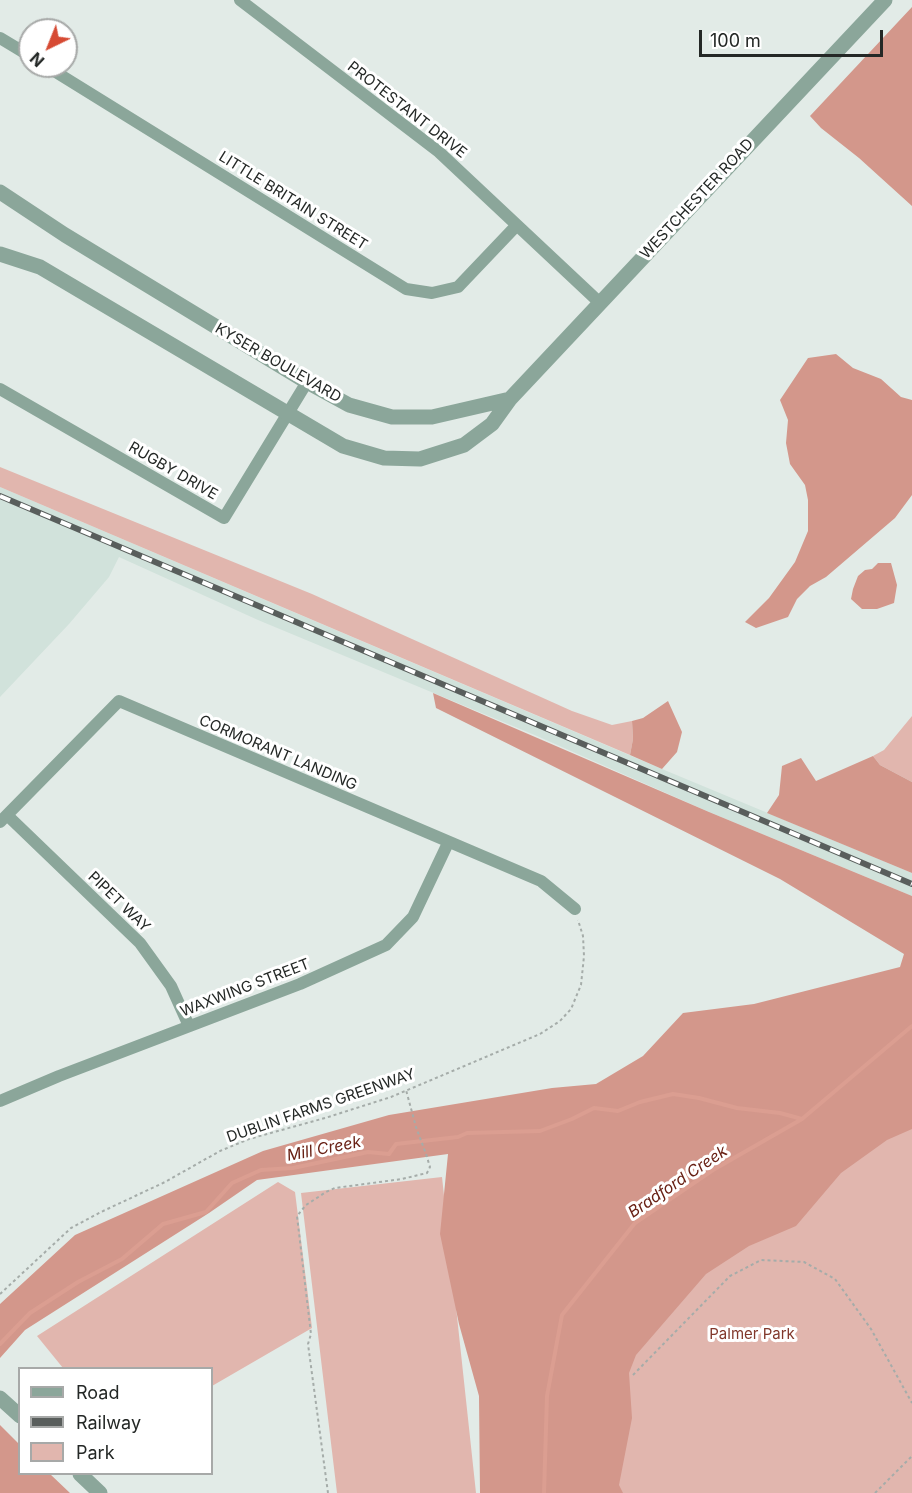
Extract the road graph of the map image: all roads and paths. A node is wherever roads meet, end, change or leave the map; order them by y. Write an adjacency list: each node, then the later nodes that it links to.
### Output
1 (240, 0): 7 (street, PROTESTANT DRIVE)
2 (885, 0): 9 (street, WESTCHESTER ROAD)
3 (0, 38): 4 (street)
4 (18, 49)
5 (65, 78): 7 (street, LITTLE BRITAIN STREET)
6 (0, 192): 10 (street, KYSER BOULEVARD)
7 (517, 225): 9 (street, PROTESTANT DRIVE)
8 (0, 254): 13 (street)
9 (600, 303): 12 (street, WESTCHESTER ROAD)
10 (307, 382): 12 (street, KYSER BOULEVARD); 13 (street, RUGBY DRIVE)
11 (0, 389): 13 (street, RUGBY DRIVE)
12 (510, 399): 13 (street)
13 (287, 413)
14 (4, 819): 15 (street, CORMORANT LANDING); 17 (street, PIPET WAY)
15 (448, 843): 16 (street, CORMORANT LANDING); 17 (street, WAXWING STREET)
16 (575, 909): 18 (path, DUBLIN FARMS GREENWAY)
17 (189, 1026): 19 (street, WAXWING STREET)
18 (406, 1090): 20 (path, DUBLIN FARMS GREENWAY); 28 (path)
19 (0, 1101)
20 (0, 1294)
21 (633, 1375): 23 (path)
22 (0, 1398): 24 (street)
23 (912, 1403)
24 (18, 1414)
25 (912, 1456): 29 (path)
26 (82, 1475): 27 (street)
27 (100, 1493)
28 (328, 1493)
29 (875, 1493)

